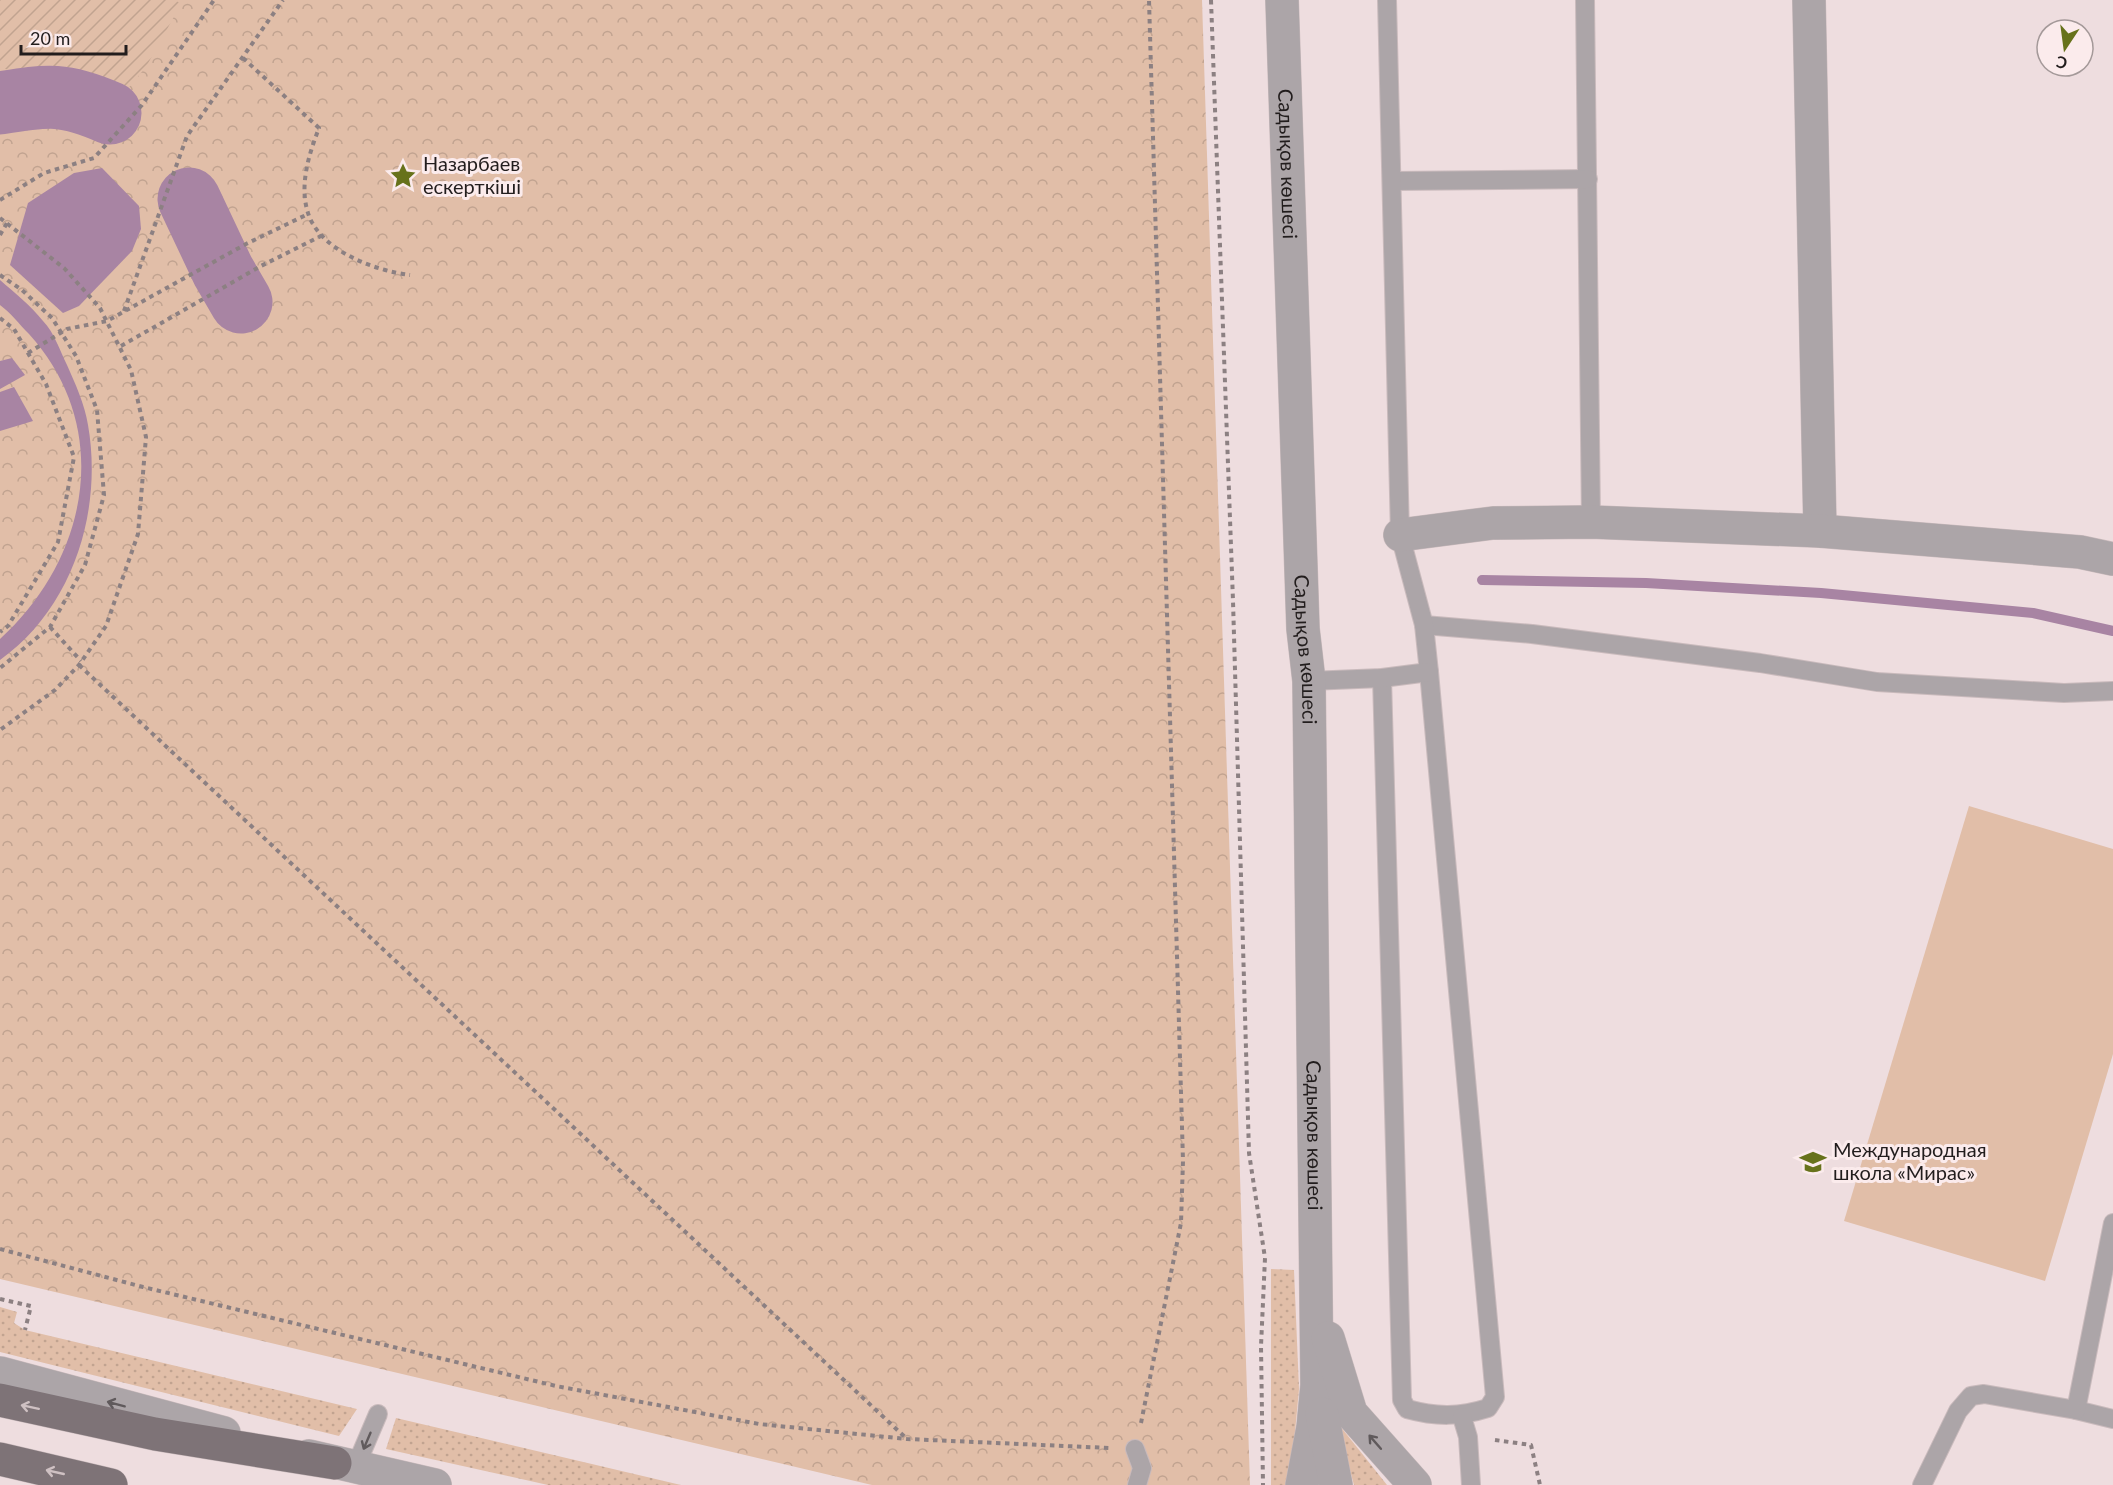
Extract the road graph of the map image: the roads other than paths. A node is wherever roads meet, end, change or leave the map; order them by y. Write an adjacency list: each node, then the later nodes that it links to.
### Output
1 (1282, 0): 14 (street, Садықов көшесі)
2 (1387, 0): 6 (lane)
3 (1585, 0): 5 (lane)
4 (1809, 0): 8 (street)
5 (1588, 179): 6 (lane); 7 (lane)
6 (1393, 181): 9 (lane)
7 (1591, 522): 8 (street); 9 (street)
8 (1820, 531): 10 (street)
9 (1400, 535): 11 (lane)
10 (2113, 559)
11 (1424, 625): 12 (lane); 15 (lane)
12 (1429, 672): 13 (lane); 23 (lane)
13 (1382, 678): 14 (lane); 23 (lane)
14 (1309, 681): 17 (street, Садықов көшесі)
15 (2113, 691)
16 (2113, 1223): 21 (lane)
17 (1317, 1299): 19 (street); 33 (street, one-way to 17)
18 (0, 1372): 27 (street, one-way to 18)
19 (1317, 1385): 31 (street); 32 (street)
20 (0, 1400): 27 (main road, one-way to 20)
21 (2076, 1410): 24 (lane); 35 (lane)
22 (378, 1414): 27 (lane, one-way to 27)
23 (1462, 1417): 34 (lane)
24 (2113, 1419)
25 (1135, 1449): 30 (lane)
26 (0, 1460): 28 (main road, one-way to 26)
27 (345, 1465): 29 (street)
28 (111, 1485)
29 (435, 1485)
30 (1137, 1485)
31 (1302, 1485)
32 (1336, 1485)
33 (1414, 1485)
34 (1471, 1485)
35 (1922, 1485)

